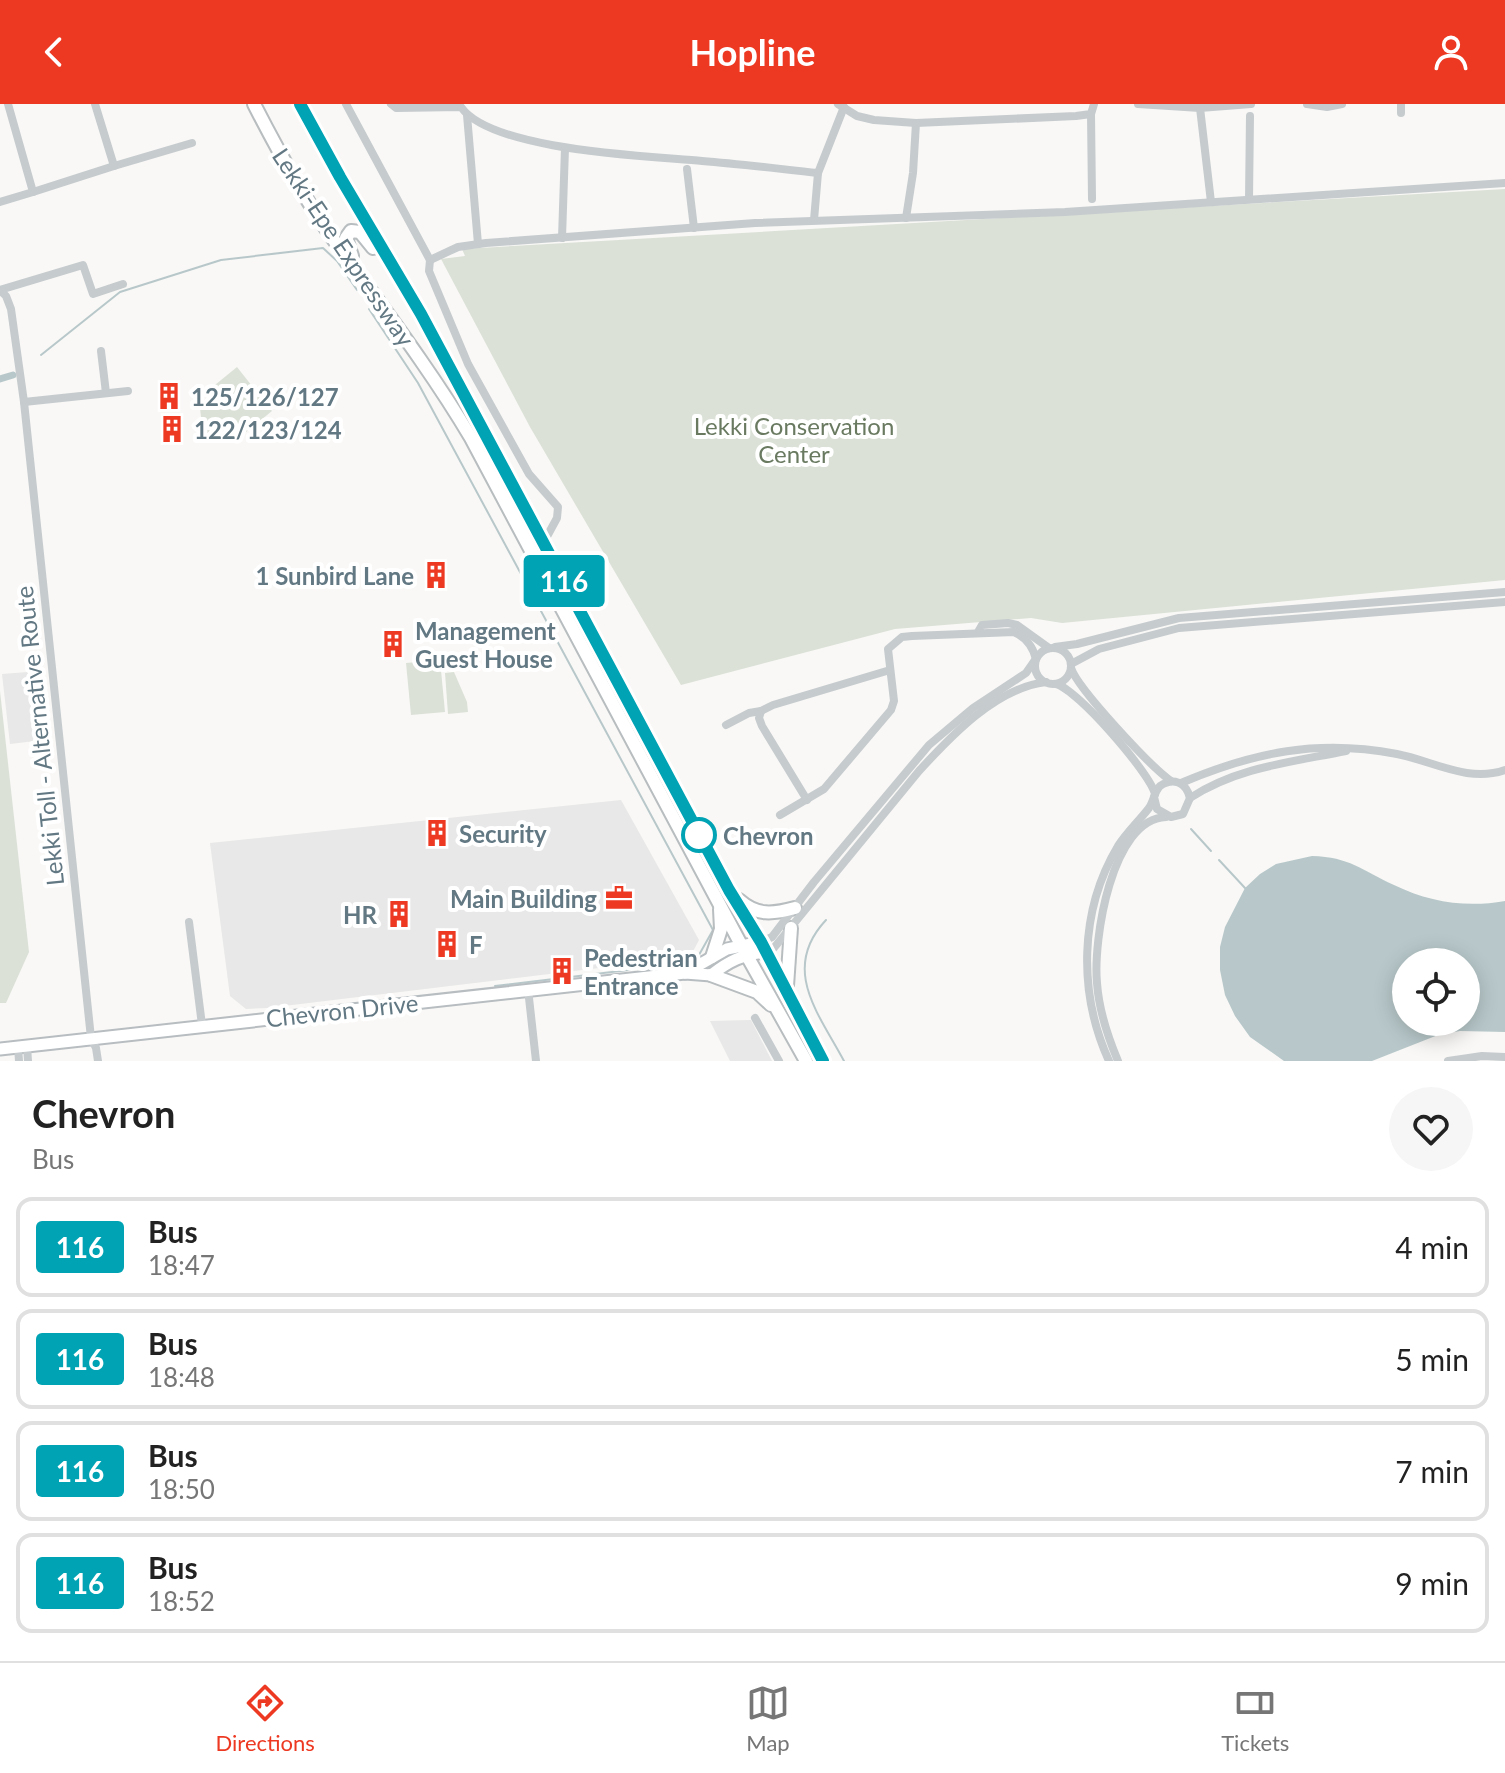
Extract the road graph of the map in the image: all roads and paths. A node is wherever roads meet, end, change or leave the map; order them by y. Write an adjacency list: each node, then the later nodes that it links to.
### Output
1 (95, 104): 20 (street)
2 (254, 104): 36 (highway, Lekki-Epe Expressway)
3 (300, 104): 35 (highway, Lekki-Epe Expressway)
4 (346, 104): 34 (street)
5 (392, 104): 15 (street)
6 (1094, 104): 14 (street)
7 (1138, 104): 12 (street)
8 (1251, 104): 12 (street)
9 (1307, 104): 10 (street)
10 (1342, 104)
11 (841, 106): 17 (street); 22 (street)
12 (1200, 108): 28 (street)
13 (6, 109): 24 (street)
14 (1091, 114): 17 (street); 25 (street)
15 (467, 115): 19 (street); 33 (street)
16 (1250, 116): 26 (street)
17 (916, 123): 29 (street)
18 (192, 143): 20 (street)
19 (565, 148): 22 (street); 32 (street)
20 (114, 166): 24 (street)
21 (687, 169): 31 (street)
22 (818, 173): 30 (street)
23 (1505, 183): 26 (street)
24 (33, 192): 27 (street)
25 (1092, 199)
26 (1249, 199): 28 (street)
27 (0, 202)
28 (1211, 202): 29 (street)
29 (906, 218): 30 (street)
30 (814, 220): 31 (street)
31 (694, 228): 32 (street)
32 (562, 238): 33 (street)
33 (478, 244): 34 (street)
34 (430, 260): 43 (street)
35 (396, 273): 36 (highway); 44 (highway, Lekki-Epe Expressway)
36 (362, 276): 65 (highway, Lekki-Epe Expressway)
37 (123, 284): 38 (street)
38 (0, 290): 42 (street, Lekki Toll - Alternative Route)
39 (101, 351): 41 (street)
40 (128, 391): 41 (street)
41 (106, 393): 42 (street)
42 (24, 402): 80 (street, Lekki Toll - Alternative Route)
43 (556, 519): 44 (street); 45 (street)
44 (533, 521): 45 (highway, Lekki-Epe Expressway)
45 (544, 542): 66 (highway, Lekki-Epe Expressway)
46 (1505, 592): 49 (street)
47 (1505, 602): 51 (street)
48 (978, 632): 49 (street); 50 (street); 52 (street)
49 (1052, 647): 50 (street); 51 (street)
50 (1035, 659): 53 (street); 68 (street)
51 (1071, 666): 54 (street); 59 (street)
52 (890, 670): 55 (street); 62 (street)
53 (1046, 682): 54 (street); 70 (street)
54 (1056, 684): 60 (street)
55 (761, 711): 56 (street); 62 (street)
56 (726, 725)
57 (1354, 750): 58 (street); 59 (street); 61 (street)
58 (1505, 770)
59 (1176, 782): 60 (street); 61 (street)
60 (1154, 796): 64 (street); 92 (street)
61 (1190, 798): 64 (street)
62 (807, 800): 63 (street)
63 (780, 815)
64 (1167, 817): 93 (street)
65 (692, 851): 67 (highway, Lekki-Epe Expressway); 71 (highway)
66 (729, 890): 68 (highway); 71 (highway, Lekki-Epe Expressway)
67 (719, 902): 71 (highway, Lekki-Epe Expressway); 72 (highway)
68 (795, 908): 71 (street)
69 (189, 922): 79 (street)
70 (791, 928): 71 (street); 76 (highway)
71 (754, 948): 72 (main road, Chevron Drive); 74 (main road); 76 (highway, Lekki-Epe Expressway); 77 (highway, Lekki-Epe Expressway); 90 (highway)
72 (712, 957): 73 (main road, Chevron Drive)
73 (685, 973): 74 (main road, Chevron Drive); 75 (main road, Chevron Drive)
74 (711, 975): 77 (highway)
75 (528, 989): 79 (main road, Chevron Drive); 87 (street)
76 (789, 997): 91 (highway, Lekki-Epe Expressway)
77 (782, 1016): 89 (highway, Lekki-Epe Expressway)
78 (755, 1018): 88 (street)
79 (202, 1025): 80 (main road, Chevron Drive)
80 (91, 1038): 81 (main road, Chevron Drive); 86 (street, Lekki Toll - Alternative Route)
81 (22, 1047): 82 (main road, Chevron Drive); 84 (street); 85 (street)
82 (0, 1049)
83 (1505, 1057): 94 (street)
84 (19, 1061)
85 (28, 1061)
86 (98, 1061)
87 (536, 1061)
88 (779, 1061)
89 (806, 1061)
90 (817, 1061)
91 (823, 1061)
92 (1109, 1061)
93 (1118, 1061)
94 (1448, 1061)

